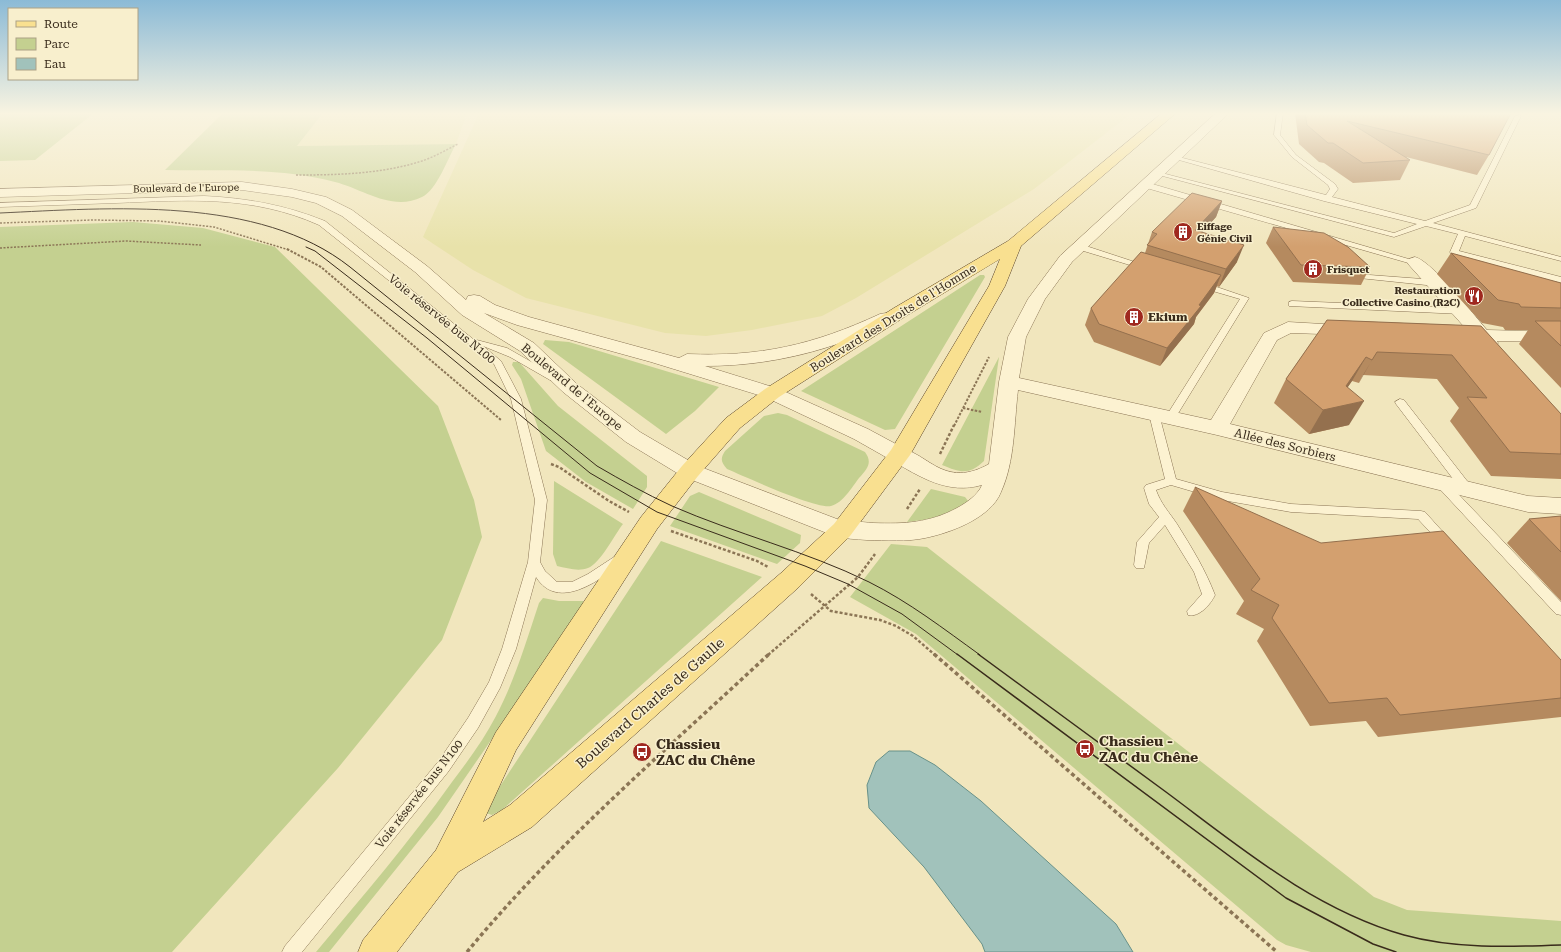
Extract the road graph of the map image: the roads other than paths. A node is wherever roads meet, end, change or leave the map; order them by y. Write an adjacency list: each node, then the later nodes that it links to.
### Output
1 (1117, 157): 12 (main road, Boulevard des Droits de l'Homme)
2 (1296, 157): 8 (lane)
3 (1497, 157): 10 (lane)
4 (1175, 158): 5 (street, Boulevard de l'Europe); 8 (lane)
5 (1158, 174): 6 (street, Boulevard de l'Europe); 10 (lane)
6 (1146, 185): 13 (street, Boulevard de l'Europe); 15 (lane)
7 (0, 193): 16 (street, Boulevard de l'Europe)
8 (1327, 199): 10 (lane)
9 (0, 205): 29 (lane, Voie réservée bus N100)
10 (1425, 224): 11 (lane)
11 (1462, 233): 14 (lane); 19 (lane)
12 (1014, 244): 23 (main road, Boulevard des Droits de l'Homme); 38 (main road, Boulevard des Droits de l'Homme)
13 (1080, 247): 17 (lane); 32 (street, Boulevard de l'Europe)
14 (1561, 259)
15 (1416, 262): 21 (street)
16 (421, 269): 31 (street, Boulevard de l'Europe); 33 (street, Boulevard de l'Europe)
17 (1156, 271)
18 (1359, 276): 21 (lane)
19 (1561, 280)
20 (1193, 282): 36 (lane)
21 (1436, 283): 24 (street)
22 (1292, 304): 24 (lane)
23 (900, 312): 31 (street, Boulevard de l'Europe); 34 (main road, Boulevard des Droits de l'Homme)
24 (1462, 312): 27 (street)
25 (1366, 330): 37 (street)
26 (1444, 334): 27 (street)
27 (1483, 336): 28 (street); 30 (street)
28 (1561, 337)
29 (470, 340): 33 (lane); 49 (lane, Voie réservée bus N100)
30 (1499, 354)
31 (658, 358): 34 (street, Boulevard de l'Europe)
32 (1009, 382): 36 (street, Allée des Sorbiers); 39 (street, Boulevard de l'Europe)
33 (570, 388): 40 (street, Boulevard de l'Europe)
34 (772, 393): 38 (street, Boulevard de l'Europe); 40 (main road, Boulevard des Droits de l'Homme)
35 (1400, 402): 43 (lane)
36 (1162, 416): 37 (street, Allée des Sorbiers); 41 (lane)
37 (1217, 428): 42 (street, Allée des Sorbiers)
38 (899, 455): 39 (street, Boulevard de l'Europe); 46 (main road, Boulevard des Droits de l'Homme)
39 (999, 468): 46 (street, Boulevard de l'Europe)
40 (690, 471): 46 (street, Boulevard de l'Europe); 48 (main road, Boulevard Charles de Gaulle)
41 (1171, 481): 45 (lane); 47 (lane)
42 (1439, 482): 43 (street, Allée des Sorbiers); 51 (lane)
43 (1467, 489): 44 (street, Allée des Sorbiers)
44 (1561, 506)
45 (1166, 517): 50 (lane); 52 (lane)
46 (842, 530): 53 (main road, Boulevard Charles de Gaulle)
47 (1453, 550)
48 (631, 551): 49 (lane); 53 (main road, Boulevard Charles de Gaulle)
49 (534, 562): 54 (lane, Voie réservée bus N100)
50 (1140, 565)
51 (1561, 610)
52 (1193, 611)
53 (447, 861): 55 (main road, Boulevard Charles de Gaulle)
54 (291, 952)
55 (376, 952)

